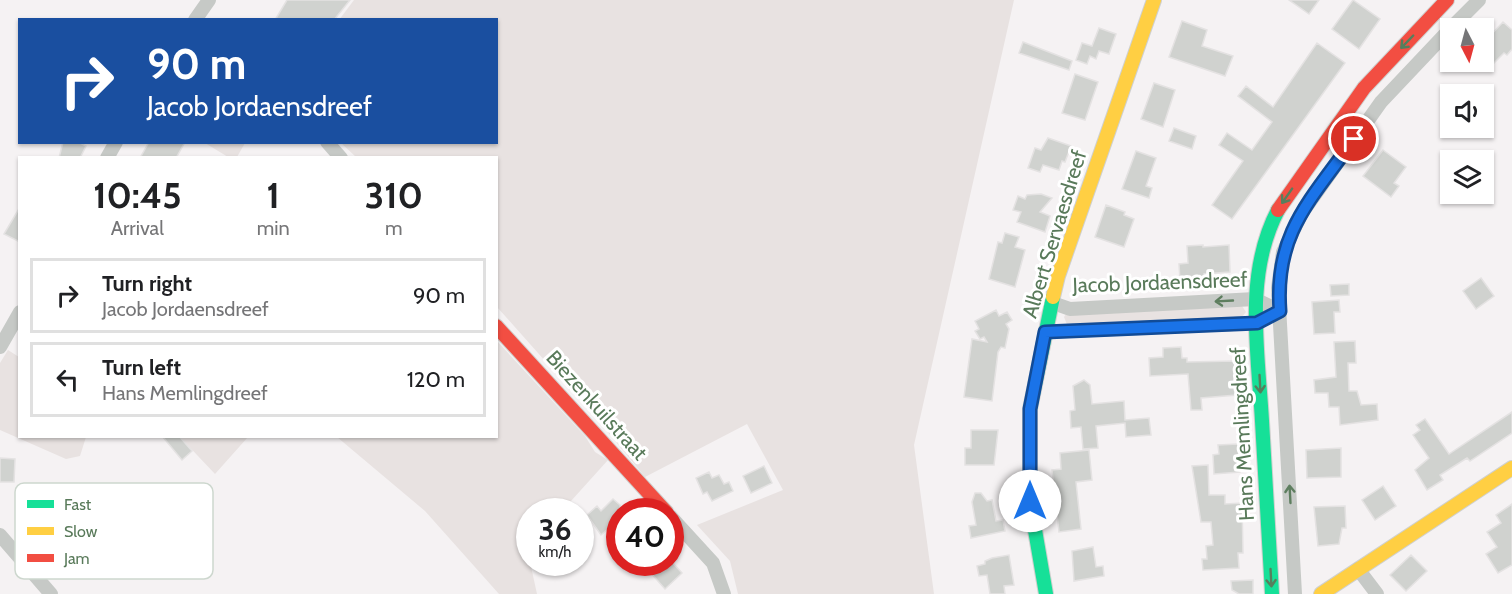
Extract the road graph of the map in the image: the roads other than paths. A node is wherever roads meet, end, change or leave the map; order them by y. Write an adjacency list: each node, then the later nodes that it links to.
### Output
1 (209, 0): 5 (street)
2 (1154, 0): 13 (street, Albert Servaesdreef)
3 (1447, 0): 8 (street, Hans Memlingdreef, one-way to 8)
4 (1479, 0): 6 (street)
5 (196, 18)
6 (1462, 18)
7 (1440, 40): 9 (street)
8 (1364, 88): 9 (street); 12 (street, Hans Memlingdreef, one-way to 12)
9 (1381, 102): 14 (street)
10 (329, 144): 11 (street)
11 (339, 156)
12 (1255, 299): 13 (street, Jacob Jordaensdreef, one-way to 13); 14 (street, Jacob Jordaensdreef); 16 (street, Hans Memlingdreef)
13 (1053, 303): 18 (street, Albert Servaesdreef)
14 (1280, 311): 16 (street); 31 (street, one-way to 14)
15 (18, 316): 19 (street)
16 (1257, 323): 18 (street); 30 (street, Hans Memlingdreef, one-way to 30)
17 (498, 328): 21 (street, Biezenkuilstraat)
18 (1045, 332): 29 (street, Albert Servaesdreef)
19 (0, 347)
20 (1512, 468): 25 (street)
21 (653, 498)
22 (684, 531): 28 (street)
23 (0, 535): 24 (street)
24 (15, 552)
25 (1358, 569): 32 (street); 33 (street)
26 (38, 579): 27 (street)
27 (51, 594)
28 (724, 594)
29 (1046, 594)
30 (1272, 594)
31 (1295, 594)
32 (1321, 594)
33 (1377, 594)

